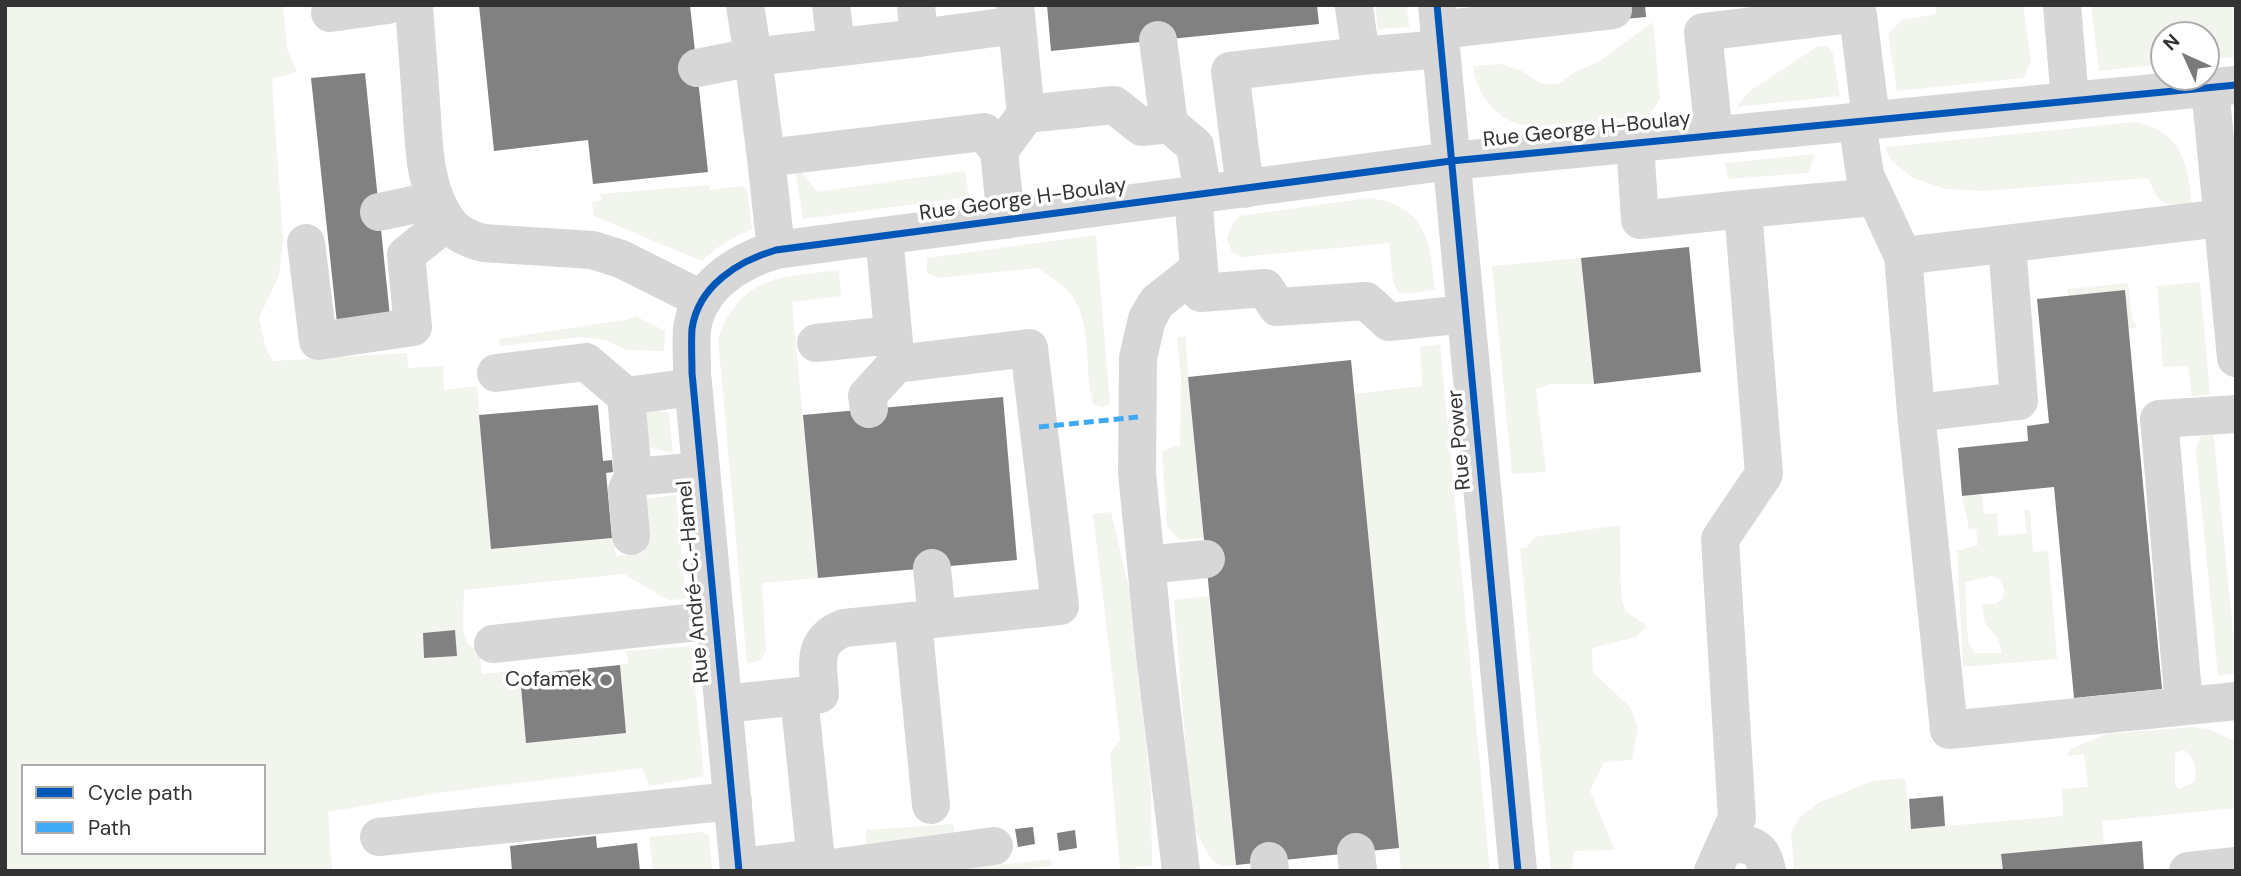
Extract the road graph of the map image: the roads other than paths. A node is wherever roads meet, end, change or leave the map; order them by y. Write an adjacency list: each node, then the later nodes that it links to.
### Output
1 (388, 5): 9 (street)
2 (414, 5): 34 (street)
3 (746, 5): 17 (street)
4 (831, 5): 15 (street)
5 (2062, 5): 20 (street)
6 (1354, 7): 16 (street)
7 (1613, 10): 13 (street)
8 (1842, 10): 11 (street); 22 (street)
9 (330, 13)
10 (1016, 15): 12 (street); 21 (street)
11 (1737, 16): 24 (street)
12 (918, 22): 15 (street)
13 (1439, 28): 16 (street); 29 (street, Rue Power)
14 (1158, 40): 23 (street)
15 (836, 47): 17 (street)
16 (1361, 56): 25 (street)
17 (753, 57): 18 (street); 28 (street)
18 (697, 68)
19 (2223, 86): 20 (street, Rue George H-Boulay); 36 (street)
20 (2070, 101): 22 (street, Rue George H-Boulay)
21 (1026, 114): 23 (street); 27 (street)
22 (1864, 121): 24 (street, Rue George H-Boulay); 32 (street)
23 (1182, 135): 25 (street); 31 (street)
24 (1714, 135): 26 (street, Rue George H-Boulay)
25 (1239, 141): 30 (street)
26 (1635, 143): 29 (street, Rue George H-Boulay); 33 (street)
27 (999, 151): 28 (street); 37 (street)
28 (766, 158): 41 (street)
29 (1451, 161): 30 (street, Rue George H-Boulay); 46 (street, Rue Power)
30 (1245, 188): 31 (street, Rue George H-Boulay)
31 (1198, 195): 37 (street, Rue George H-Boulay); 43 (street)
32 (1874, 197): 33 (street); 42 (street)
33 (1743, 209): 73 (street)
34 (442, 211): 35 (street); 39 (street); 45 (street)
35 (379, 212)
36 (2222, 218): 40 (street); 44 (street)
37 (1006, 220): 38 (street, Rue George H-Boulay)
38 (884, 236): 41 (street, Rue George H-Boulay); 48 (street)
39 (306, 243)
40 (2007, 244): 42 (street); 54 (street)
41 (776, 250): 45 (street, Rue George H-Boulay)
42 (1903, 256): 54 (street)
43 (1199, 268): 46 (street); 60 (street)
44 (2232, 281): 49 (street)
45 (705, 297): 51 (street, Rue André-C.-Hamel)
46 (1466, 314): 77 (street, Rue Power)
47 (816, 343): 48 (street)
48 (895, 349): 53 (street); 63 (street)
49 (2236, 358)
50 (496, 373): 52 (street)
51 (693, 387): 52 (street); 56 (street, Rue André-C.-Hamel)
52 (626, 396): 57 (street)
53 (869, 410)
54 (1916, 414): 68 (street)
55 (2236, 414): 68 (street)
56 (701, 471): 57 (street); 62 (street, Rue André-C.-Hamel)
57 (633, 477): 58 (street)
58 (631, 536)
59 (1206, 559): 60 (street)
60 (1146, 565): 76 (street)
61 (932, 568): 63 (street)
62 (715, 620): 64 (street); 67 (street, Rue André-C.-Hamel)
63 (925, 620): 65 (street); 70 (street)
64 (493, 644)
65 (799, 696): 67 (street); 74 (street)
66 (2236, 701): 68 (street)
67 (723, 704): 69 (street, Rue André-C.-Hamel)
68 (2184, 705)
69 (733, 802): 71 (street); 75 (street, Rue André-C.-Hamel)
70 (931, 805)
71 (379, 837)
72 (994, 846): 74 (street)
73 (1719, 857): 78 (street)
74 (816, 866): 75 (street)
75 (739, 869)
76 (1181, 871)
77 (1518, 871)
78 (1768, 871)

